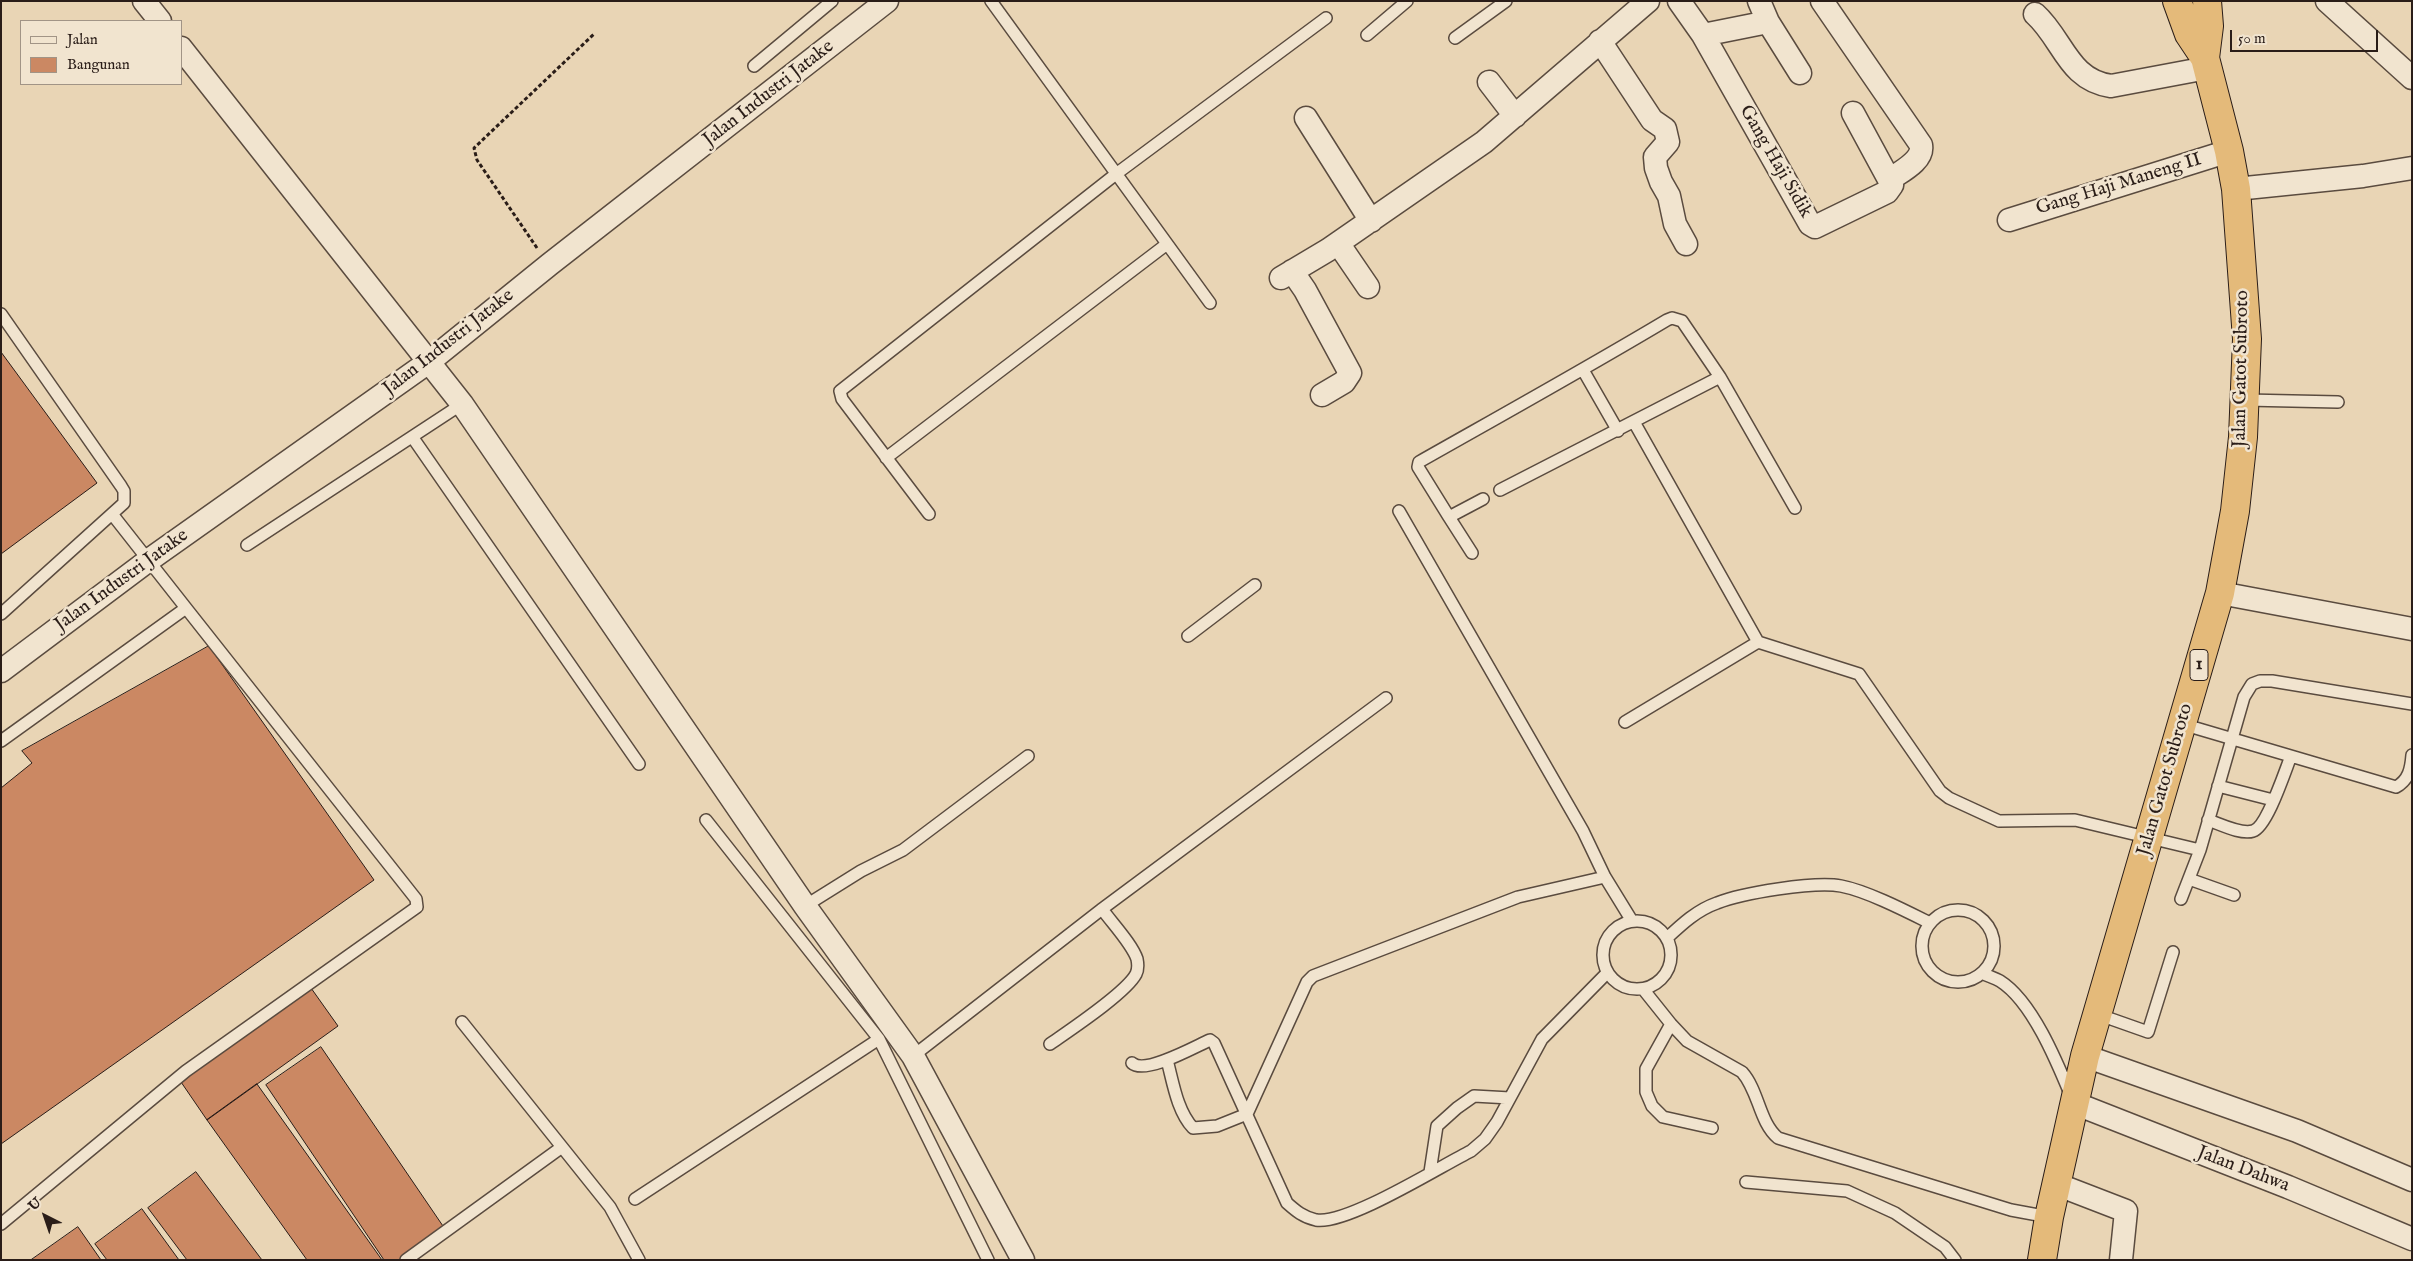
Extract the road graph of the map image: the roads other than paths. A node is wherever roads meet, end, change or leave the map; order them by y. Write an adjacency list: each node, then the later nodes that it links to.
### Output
1 (144, 1): 16 (street)
2 (832, 1): 24 (lane)
3 (887, 1): 44 (street, Jalan Industri Jatake)
4 (991, 1): 33 (lane)
5 (1407, 1): 18 (lane)
6 (1506, 1): 20 (lane)
7 (1648, 1): 21 (street)
8 (1679, 1): 19 (street, Gang Haji Sidik)
9 (1759, 1): 17 (street)
10 (1822, 1): 34 (street)
11 (2177, 1): 23 (highway, Jalan Gatot Subroto / 1)
12 (2206, 1): 23 (highway, Jalan Gatot Subroto / 1)
13 (2327, 1): 26 (street)
14 (2035, 14): 23 (street)
15 (1326, 18): 33 (lane)
16 (159, 20)
17 (1768, 22): 19 (street); 25 (street)
18 (1367, 35)
19 (1703, 35): 34 (street, Gang Haji Sidik)
20 (1455, 38)
21 (1600, 41): 29 (street); 40 (street)
22 (182, 49): 44 (street)
23 (2206, 63): 31 (highway, Jalan Gatot Subroto / 1)
24 (754, 66)
25 (1800, 73)
26 (2412, 78)
27 (1489, 82): 29 (street)
28 (1853, 113): 34 (street)
29 (1515, 116): 37 (street)
30 (1306, 118): 37 (street)
31 (2229, 151): 35 (highway, Jalan Gatot Subroto / 1); 36 (street, Gang Haji Maneng II)
32 (2412, 168): 35 (street)
33 (1116, 174): 39 (lane); 54 (lane)
34 (1889, 180)
35 (2236, 189): 48 (highway, Jalan Gatot Subroto / 1)
36 (2009, 220)
37 (1371, 221): 38 (street)
38 (1338, 243): 41 (street); 47 (street)
39 (1167, 244): 42 (lane); 54 (lane)
40 (1686, 244)
41 (1368, 287)
42 (1210, 304)
43 (1, 314): 59 (lane)
44 (430, 361): 50 (street); 64 (street, Jalan Industri Jatake)
45 (1583, 370): 46 (lane); 52 (lane); 61 (lane)
46 (1720, 377): 51 (lane); 57 (lane)
47 (1322, 395)
48 (2246, 400): 49 (lane); 66 (highway, Jalan Gatot Subroto / 1)
49 (2338, 402)
50 (462, 404): 53 (lane); 93 (street)
51 (1634, 422): 52 (lane); 71 (lane)
52 (1618, 431): 55 (lane)
53 (413, 438): 62 (lane); 82 (lane)
54 (886, 458): 60 (lane)
55 (1500, 490)
56 (1483, 499): 61 (lane)
57 (1795, 508)
58 (1399, 511): 89 (lane)
59 (112, 514): 64 (lane); 68 (lane)
60 (929, 514)
61 (1449, 517): 63 (lane)
62 (247, 545)
63 (1472, 554)
64 (149, 560): 67 (lane); 72 (street, Jalan Industri Jatake)
65 (1255, 585): 70 (lane)
66 (2220, 593): 69 (street); 76 (highway, Jalan Gatot Subroto / 1)
67 (186, 608): 78 (lane); 122 (lane)
68 (1, 614)
69 (2412, 629)
70 (1188, 636)
71 (1758, 642): 75 (lane); 87 (lane)
72 (1, 671)
73 (1386, 698): 94 (lane)
74 (2412, 704): 77 (lane)
75 (1625, 722)
76 (2182, 724): 77 (lane); 87 (highway, Jalan Gatot Subroto / 1)
77 (2232, 738): 81 (lane); 83 (lane)
78 (1, 741)
79 (2412, 755): 81 (lane)
80 (1028, 756): 93 (lane)
81 (2291, 756): 84 (lane)
82 (639, 764)
83 (2218, 786): 84 (lane); 86 (lane)
84 (2273, 800): 86 (lane)
85 (706, 820): 105 (lane)
86 (2208, 820): 88 (lane)
87 (2150, 836): 88 (lane); 102 (highway, Jalan Gatot Subroto / 1)
88 (2200, 850): 90 (lane)
89 (1604, 877): 95 (lane); 113 (lane)
90 (2188, 879): 91 (lane); 92 (lane)
91 (2234, 895)
92 (2181, 899)
93 (804, 906): 107 (street)
94 (1102, 909): 106 (lane); 107 (lane)
95 (1632, 921): 97 (lane); 99 (lane)
96 (1930, 923): 97 (lane); 100 (lane); 100 (lane)
97 (1667, 938): 101 (lane)
98 (2173, 952): 102 (lane)
99 (1607, 973): 101 (lane); 111 (lane)
100 (1982, 973): 112 (lane)
101 (1643, 989): 104 (lane)
102 (2097, 1014): 108 (highway, Jalan Gatot Subroto / 1)
103 (462, 1022): 115 (lane)
104 (1671, 1024): 114 (lane); 121 (lane)
105 (880, 1040): 120 (lane); 126 (lane)
106 (1050, 1044)
107 (913, 1056): 127 (street)
108 (2085, 1056): 112 (highway, Jalan Gatot Subroto / 1); 117 (street)
109 (1167, 1060): 110 (lane); 113 (lane); 113 (lane)
110 (1132, 1063)
111 (1510, 1098): 116 (lane); 116 (lane)
112 (2074, 1103): 119 (highway, Jalan Gatot Subroto / 1); 123 (street, Jalan Dahwa)
113 (1246, 1114): 116 (lane)
114 (1712, 1128)
115 (562, 1148): 124 (lane); 125 (lane)
116 (1430, 1172)
117 (2412, 1180)
118 (1746, 1182): 128 (lane)
119 (2056, 1184): 121 (highway, Jalan Gatot Subroto / 1); 130 (street)
120 (635, 1199)
121 (2049, 1217): 129 (highway, Jalan Gatot Subroto / 1)
122 (1, 1224)
123 (2412, 1239)
124 (406, 1260)
125 (639, 1260)
126 (988, 1260)
127 (1023, 1260)
128 (1955, 1260)
129 (2042, 1260)
130 (2121, 1260)

